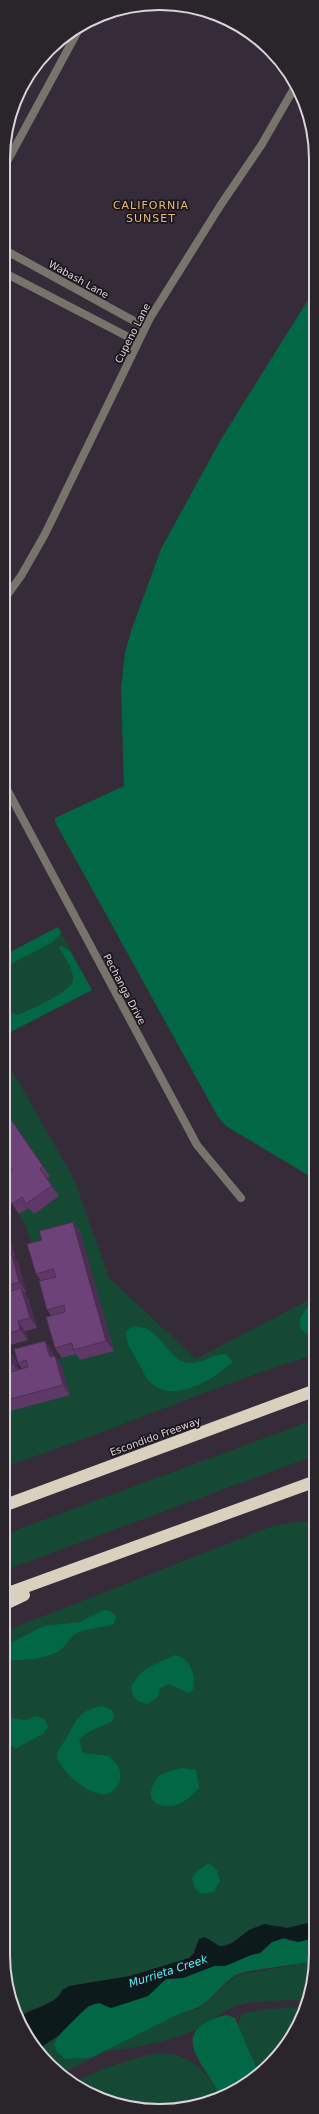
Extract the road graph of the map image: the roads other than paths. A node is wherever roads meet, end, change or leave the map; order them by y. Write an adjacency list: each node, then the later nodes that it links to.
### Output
1 (76, 35): 3 (street)
2 (293, 91): 6 (street, Cupeno Lane)
3 (10, 156)
4 (10, 253): 6 (street, Wabash Lane)
5 (10, 276): 7 (street)
6 (145, 327): 7 (street, Cupeno Lane)
7 (138, 342): 8 (street, Cupeno Lane)
8 (10, 591)
9 (10, 795): 10 (street, Pechanga Drive)
10 (241, 1198)
11 (309, 1393): 14 (highway, Escondido Freeway)
12 (309, 1484): 16 (highway)
13 (10, 1500): 14 (highway)
14 (17, 1501): 15 (highway, Escondido Freeway)
15 (10, 1504)
16 (80, 1567): 17 (highway); 18 (highway)
17 (10, 1592)
18 (10, 1602)

